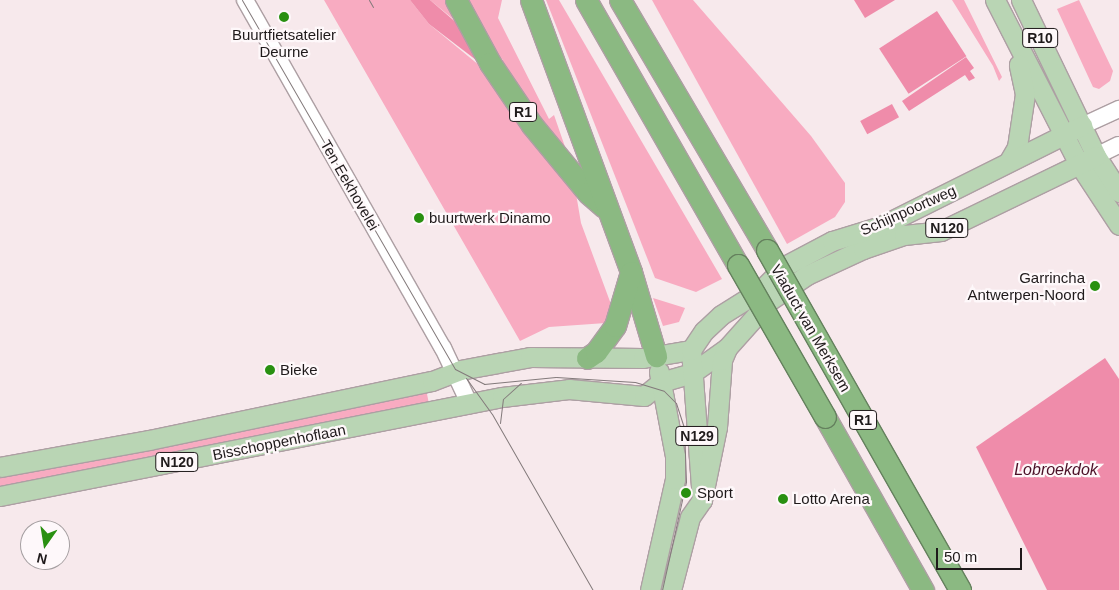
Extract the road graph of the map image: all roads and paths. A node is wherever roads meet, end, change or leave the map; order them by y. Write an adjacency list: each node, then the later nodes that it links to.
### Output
1 (244, 0): 24 (street, Ten Eekhovelei)
2 (456, 0): 17 (highway, R1)
3 (531, 0): 17 (highway)
4 (586, 0): 33 (highway, Viaduct van Merksem / R1, bridge)
5 (620, 0): 34 (highway, Viaduct van Merksem / R1, bridge)
6 (995, 0): 8 (main road, R10)
7 (1022, 0): 10 (main road, R10)
8 (1012, 37): 11 (main road, R10); 14 (main road)
9 (1119, 109): 10 (street, Schijnpoortweg)
10 (1082, 126): 11 (main road, Schijnpoortweg); 13 (main road, R10)
11 (1063, 135): 14 (main road, Schijnpoortweg / N120); 15 (main road, R10)
12 (1119, 145): 13 (street, Schijnpoortweg)
13 (1096, 156): 15 (main road, Schijnpoortweg); 16 (main road, R10)
14 (1009, 161): 21 (main road, Schijnpoortweg / N120)
15 (1078, 164): 18 (main road, R10); 20 (main road, Schijnpoortweg / N120)
16 (1119, 192)
17 (608, 211): 19 (highway)
18 (1119, 225)
19 (631, 272): 22 (highway); 23 (highway)
20 (727, 348): 25 (main road, Schijnpoortweg / N120); 30 (main road, Schijnpoortweg)
21 (691, 350): 22 (main road, N120); 25 (main road)
22 (656, 356): 23 (main road, Bisschoppenhoflaan / N120); 26 (main road)
23 (587, 358): 24 (main road, Bisschoppenhoflaan / N120)
24 (455, 371): 27 (street); 28 (main road, Bisschoppenhoflaan / N120)
25 (692, 372): 26 (main road, Schijnpoortweg / N120); 30 (main road, N129)
26 (661, 382): 27 (main road, Bisschoppenhoflaan / N120); 31 (main road, N129)
27 (470, 404): 29 (main road, Bisschoppenhoflaan / N120)
28 (0, 467)
29 (0, 496)
30 (702, 500): 32 (main road, Schijnpoortweg)
31 (650, 590)
32 (671, 590)
33 (923, 590)
34 (960, 590)

